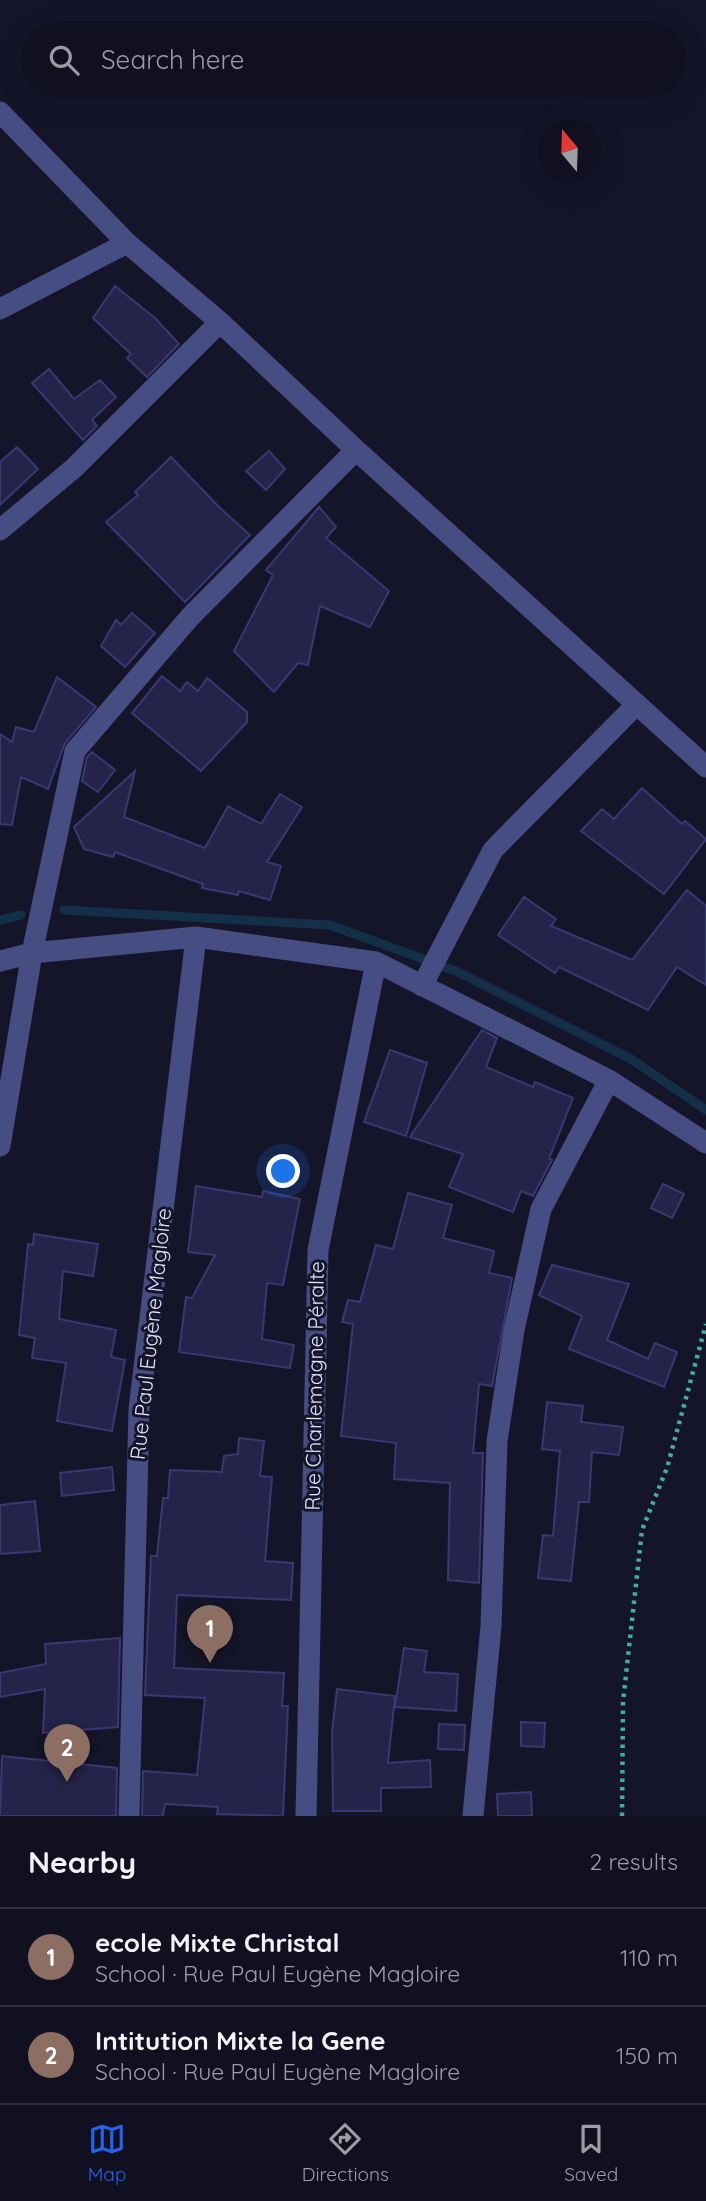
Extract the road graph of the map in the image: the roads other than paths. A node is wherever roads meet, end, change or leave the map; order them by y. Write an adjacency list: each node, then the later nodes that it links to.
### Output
1 (0, 112): 2 (street)
2 (127, 243): 3 (street); 4 (street)
3 (0, 309)
4 (220, 322): 5 (street); 6 (street)
5 (356, 450): 7 (street); 10 (street)
6 (0, 530)
7 (637, 704): 8 (street); 13 (street)
8 (706, 766)
9 (196, 937): 10 (street); 12 (street); 17 (street, Rue Paul Eugène Magloire)
10 (32, 953): 11 (street); 16 (street)
11 (0, 961)
12 (376, 962): 13 (street); 18 (street, Rue Charlemagne Péralte)
13 (422, 986): 14 (street)
14 (609, 1080): 15 (street); 19 (street)
15 (706, 1143)
16 (0, 1146)
17 (129, 1816)
18 (306, 1816)
19 (473, 1816)

